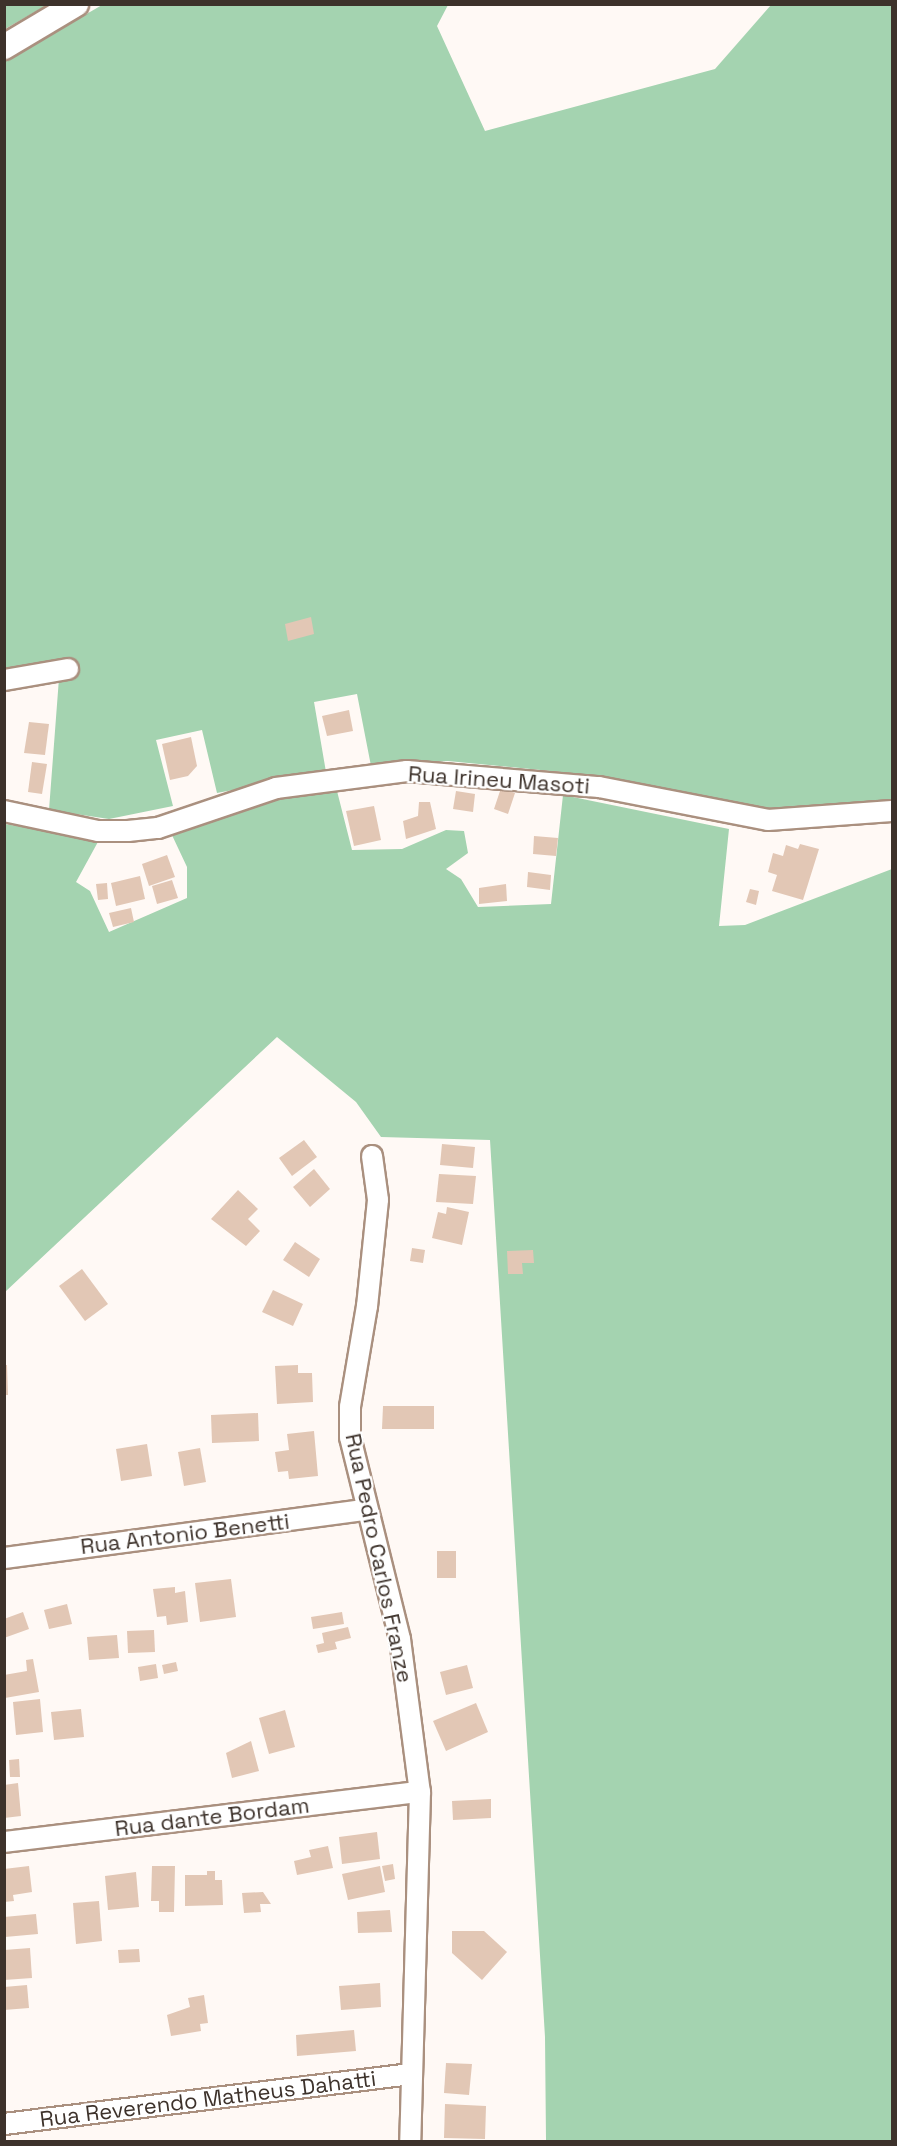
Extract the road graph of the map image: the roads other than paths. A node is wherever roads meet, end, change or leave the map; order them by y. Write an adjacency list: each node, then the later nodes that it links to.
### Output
1 (76, 4): 2 (street)
2 (4, 47)
3 (68, 669): 4 (street)
4 (4, 680)
5 (4, 811): 6 (street, Rua Irineu Masoti)
6 (892, 811)
7 (372, 1156): 8 (street, Rua Pedro Carlos Franze)
8 (365, 1510): 9 (street, Rua Antonio Benetti); 10 (street, Rua Pedro Carlos Franze)
9 (4, 1557)
10 (420, 1792): 11 (street, Rua dante Bordam); 12 (street, Rua Pedro Carlos Franze)
11 (4, 1842)
12 (411, 2074): 13 (street, Rua Reverendo Matheus Dahatti); 14 (street, Rua Pedro Carlos Franze)
13 (4, 2124)
14 (410, 2142)

